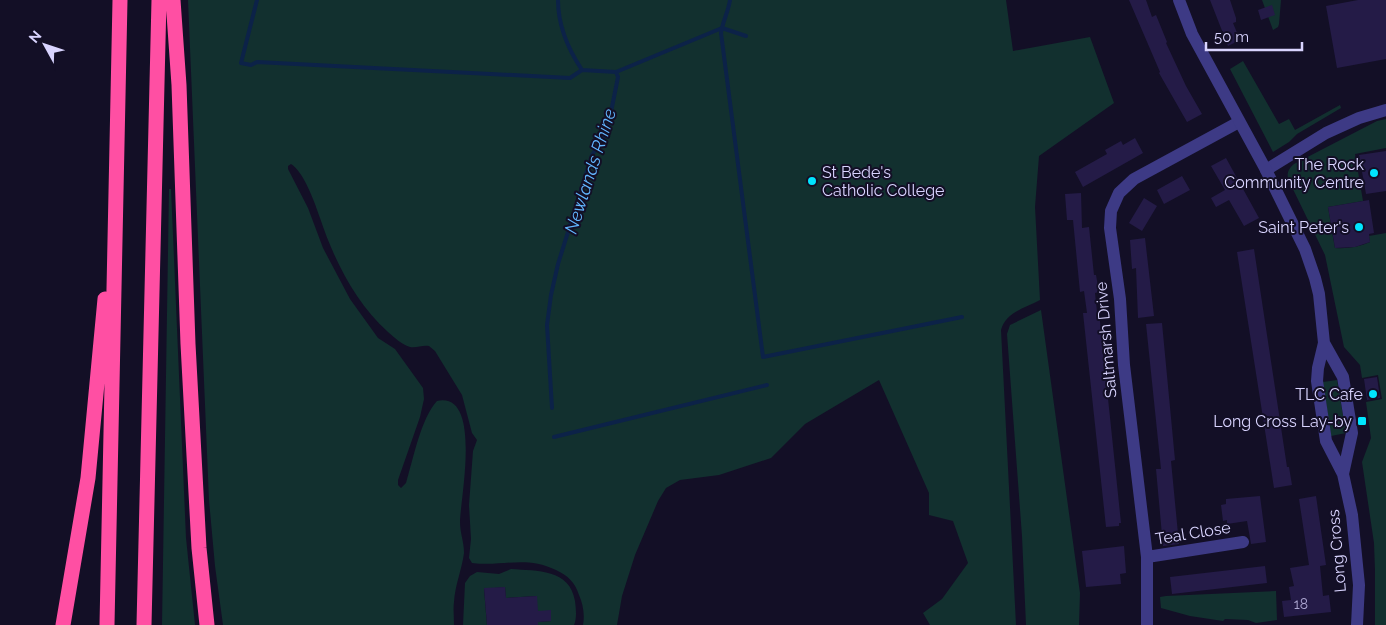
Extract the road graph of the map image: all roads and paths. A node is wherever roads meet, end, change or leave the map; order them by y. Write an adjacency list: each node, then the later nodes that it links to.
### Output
1 (120, 0): 8 (highway)
2 (159, 0): 15 (highway)
3 (173, 0): 16 (highway)
4 (1179, 0): 6 (street, Long Cross)
5 (1386, 110): 7 (street)
6 (1239, 122): 7 (street, Long Cross); 12 (street, Saltmarsh Drive)
7 (1266, 170): 9 (street, Long Cross)
8 (116, 177): 13 (highway); 14 (highway)
9 (1324, 343): 10 (street, Long Cross); 10 (street, Long Cross)
10 (1343, 474): 18 (street, Long Cross)
11 (1244, 542): 12 (street, Teal Close)
12 (1148, 557): 17 (street, Saltmarsh Drive)
13 (63, 625)
14 (107, 625)
15 (144, 625)
16 (207, 625)
17 (1147, 625)
18 (1358, 625)

